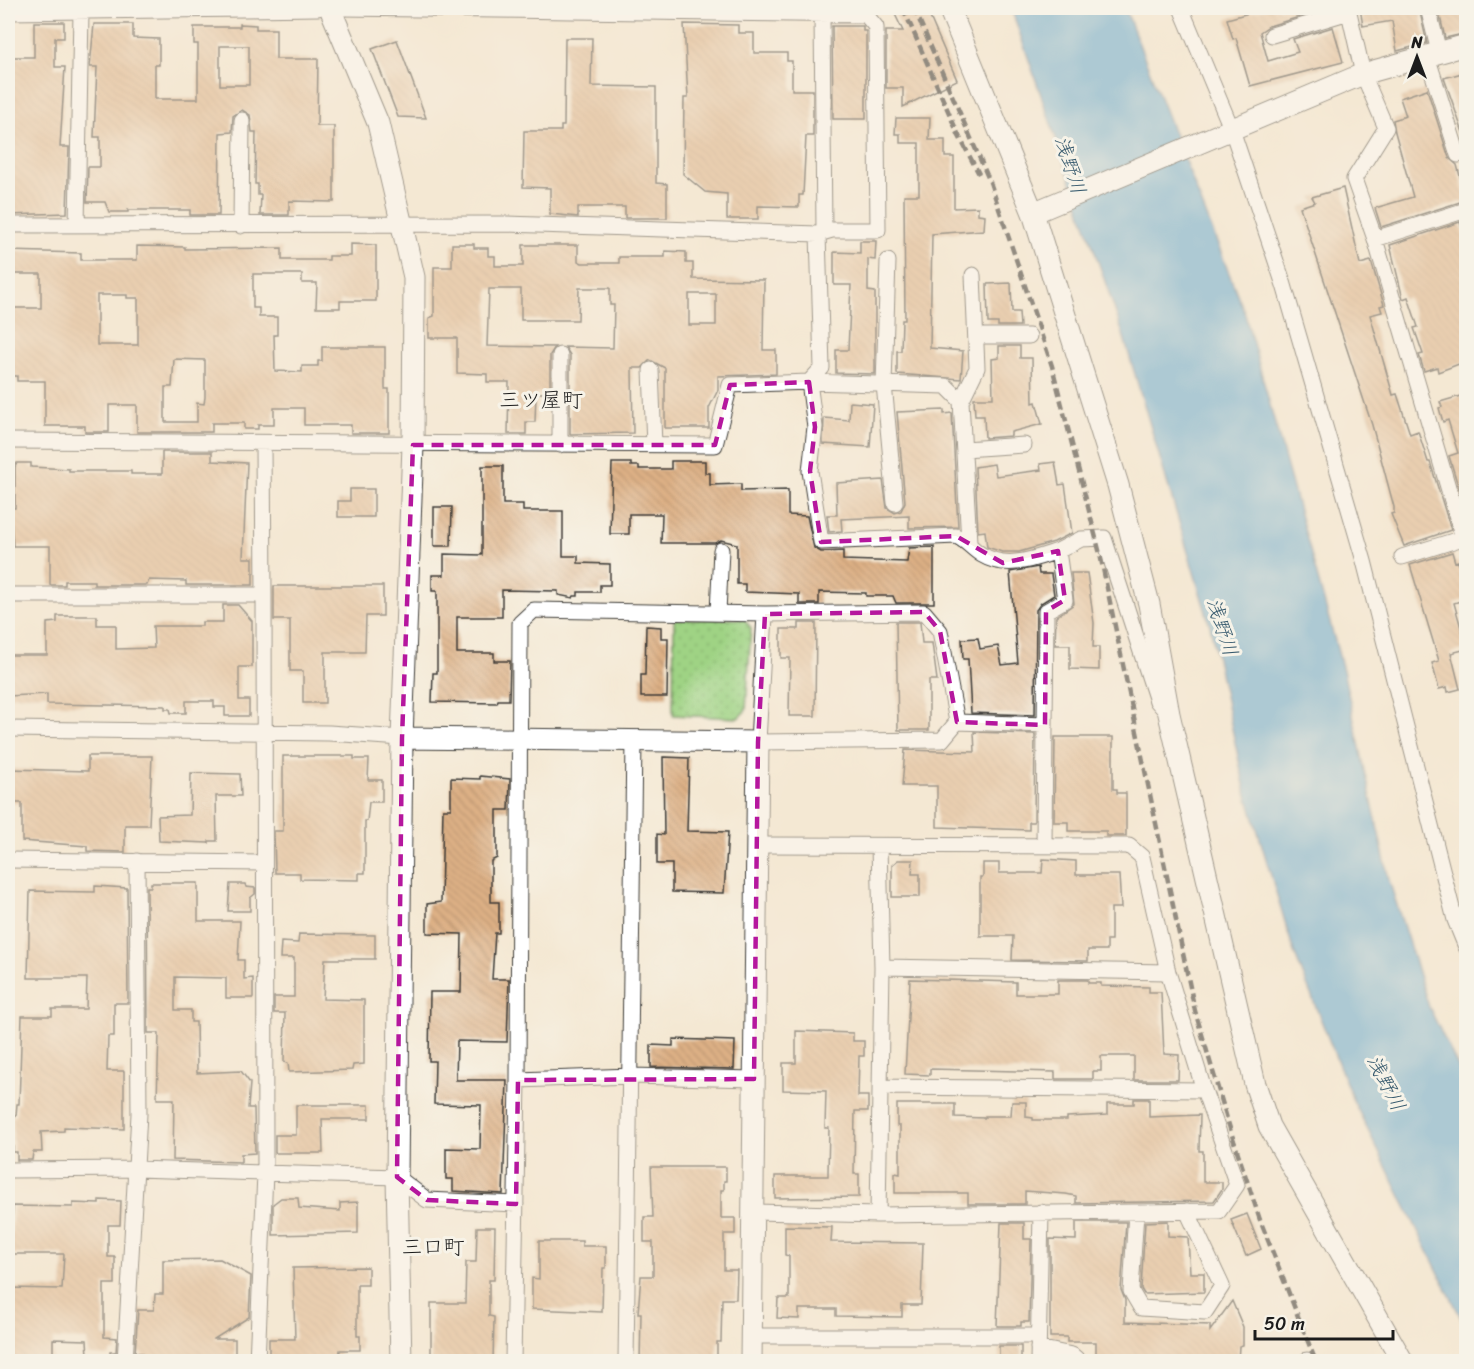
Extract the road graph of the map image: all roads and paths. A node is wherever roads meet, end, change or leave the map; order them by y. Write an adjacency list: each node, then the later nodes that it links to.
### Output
1 (318, 8): 10 (street)
2 (330, 8): 24 (street)
3 (343, 8): 8 (street)
4 (949, 8): 19 (street)
5 (1181, 8): 17 (street)
6 (1428, 8): 14 (street)
7 (1349, 10): 12 (street); 15 (street)
8 (717, 11): 11 (street)
9 (8, 12): 10 (street)
10 (81, 12): 22 (street)
11 (822, 15): 25 (street); 25 (street)
12 (1272, 35)
13 (1467, 45): 14 (street)
14 (1433, 54): 15 (street); 18 (street)
15 (1363, 74): 17 (street); 26 (street)
16 (242, 120): 23 (street)
17 (1232, 130): 19 (street); 68 (street)
18 (1467, 153)
19 (1034, 213): 53 (street)
20 (1467, 213): 26 (street)
21 (8, 225): 22 (street)
22 (77, 225): 23 (street)
23 (241, 226): 24 (street)
24 (401, 226): 25 (street); 38 (street)
25 (821, 233): 33 (street)
26 (1375, 239): 44 (street)
27 (888, 261): 34 (street)
28 (973, 275): 29 (street)
29 (976, 336): 30 (street); 35 (street)
30 (1029, 336)
31 (560, 355): 39 (street)
32 (651, 370): 40 (street)
33 (809, 382): 34 (street); 40 (street); 45 (street)
34 (884, 384): 35 (street); 43 (street)
35 (961, 401): 42 (street)
36 (8, 441): 37 (street)
37 (263, 443): 38 (street); 50 (street)
38 (413, 444): 39 (street); 58 (street)
39 (560, 444): 40 (street)
40 (654, 445)
41 (1024, 446): 42 (street)
42 (964, 449): 45 (street)
43 (895, 503)
44 (1465, 537): 48 (street)
45 (969, 542): 47 (street)
46 (721, 549): 51 (street)
47 (1058, 551): 53 (street); 55 (street)
48 (1402, 557)
49 (8, 595): 50 (street)
50 (264, 595): 57 (street)
51 (718, 612): 52 (street); 59 (street)
52 (765, 614): 54 (street); 61 (street)
53 (1169, 714): 95 (street)
54 (957, 722): 55 (street); 61 (street)
55 (1045, 725): 64 (street)
56 (8, 729): 57 (street)
57 (265, 733): 58 (street); 67 (street)
58 (402, 738): 59 (street); 79 (street)
59 (520, 738): 60 (street); 73 (street)
60 (634, 740): 61 (street); 71 (street)
61 (758, 742): 62 (street)
62 (757, 845): 63 (street); 72 (street)
63 (879, 846): 64 (street); 69 (street)
64 (1044, 846): 70 (street)
65 (8, 860): 66 (street)
66 (137, 861): 67 (street); 76 (street)
67 (263, 863): 78 (street)
68 (1467, 947)
69 (882, 967): 70 (street); 74 (street)
70 (1168, 972): 75 (street)
71 (631, 1076): 72 (street); 73 (street); 92 (street)
72 (754, 1079): 82 (street)
73 (518, 1080): 80 (street)
74 (881, 1088): 75 (street); 85 (street)
75 (1204, 1090): 81 (street)
76 (136, 1169): 77 (street); 78 (street); 88 (street)
77 (8, 1170)
78 (265, 1173): 79 (street); 89 (street)
79 (397, 1177): 80 (street); 90 (street)
80 (516, 1204): 91 (street)
81 (1187, 1211): 84 (street); 84 (street)
82 (753, 1212): 85 (street); 86 (street)
83 (1041, 1212): 84 (street); 85 (street); 87 (street)
84 (1136, 1212)
85 (878, 1215)
86 (751, 1336): 87 (street); 93 (street)
87 (1038, 1349): 94 (street)
88 (125, 1362)
89 (257, 1362)
90 (400, 1362)
91 (513, 1362)
92 (626, 1362)
93 (751, 1362)
94 (1080, 1362)
95 (1402, 1362)

